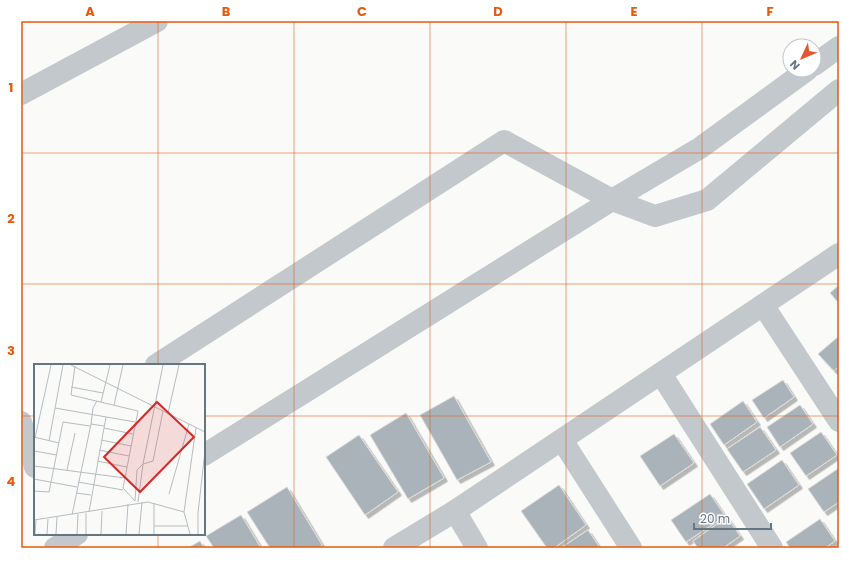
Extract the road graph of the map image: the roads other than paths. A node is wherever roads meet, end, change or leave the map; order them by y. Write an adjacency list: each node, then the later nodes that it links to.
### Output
1 (157, 21): 6 (street)
2 (839, 47): 3 (street)
3 (822, 59)
4 (796, 78): 7 (street)
5 (839, 90): 7 (street)
6 (21, 94)
7 (612, 200): 10 (street); 16 (street)
8 (839, 254): 9 (street)
9 (763, 305): 11 (street); 12 (street)
10 (158, 364)
11 (661, 374): 14 (street); 21 (street)
12 (839, 421)
13 (21, 422): 15 (street)
14 (562, 440): 17 (street); 20 (street)
15 (33, 452)
16 (205, 454)
17 (455, 511): 18 (street); 19 (street)
18 (394, 548)
19 (477, 548)
20 (631, 548)
21 (772, 548)

